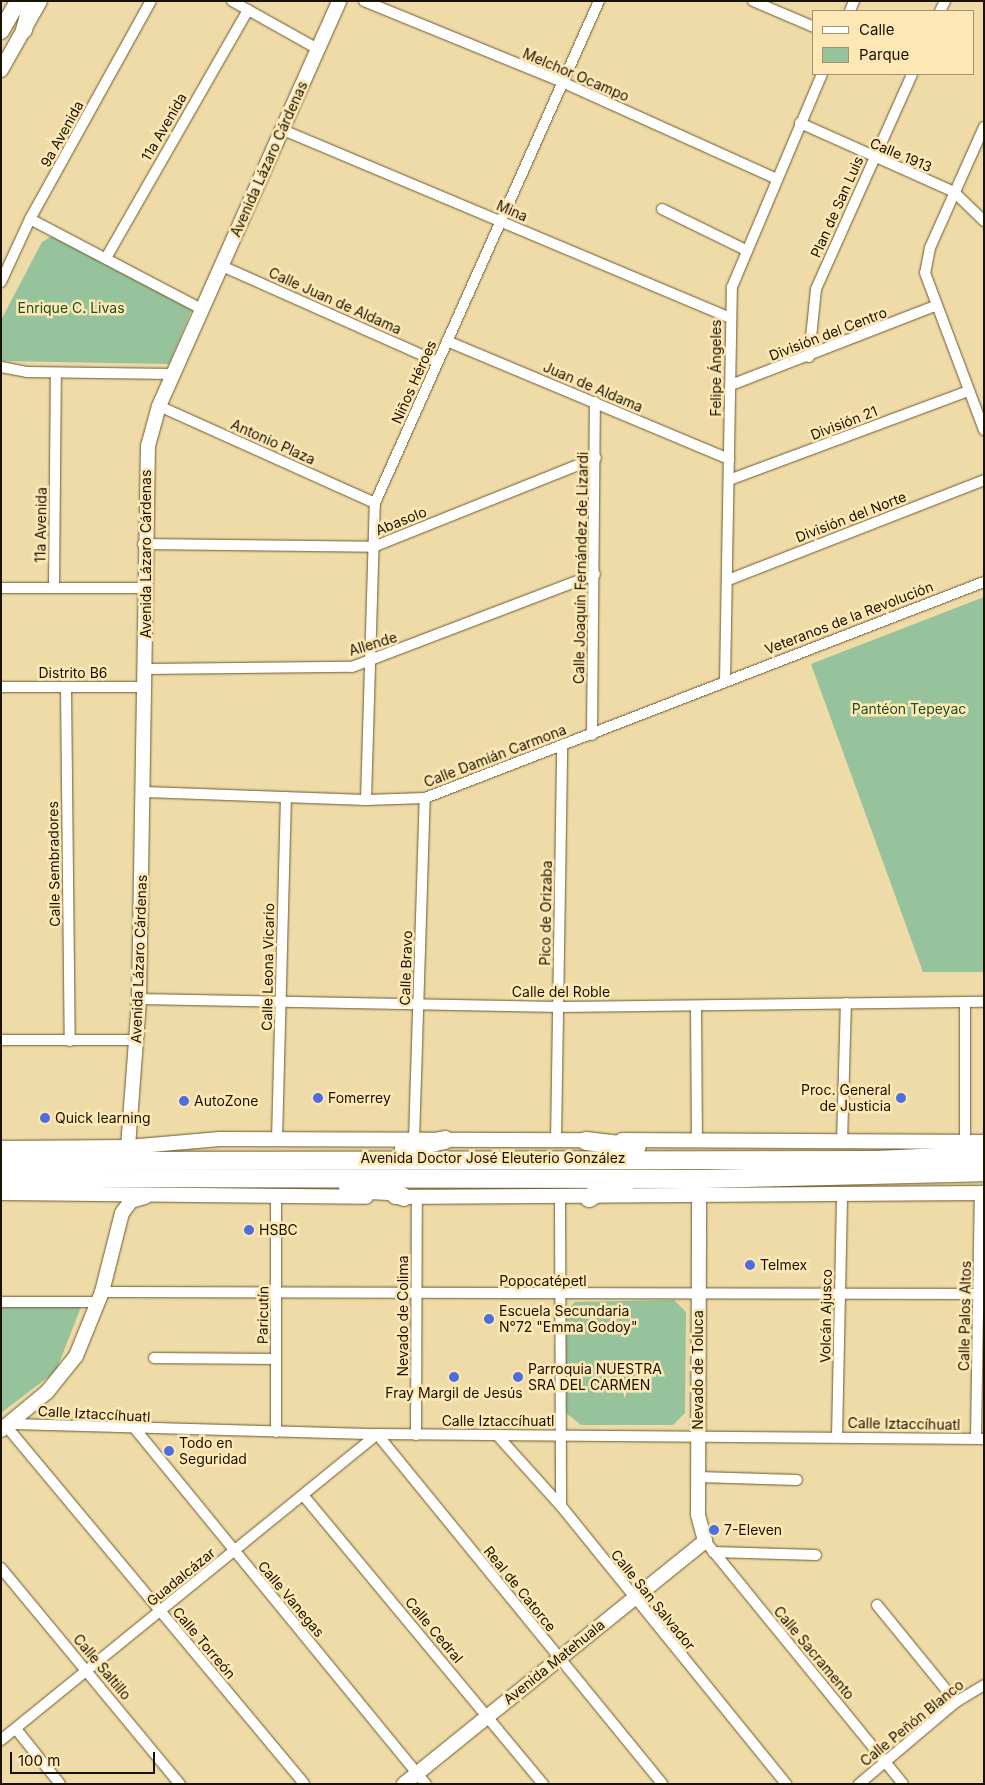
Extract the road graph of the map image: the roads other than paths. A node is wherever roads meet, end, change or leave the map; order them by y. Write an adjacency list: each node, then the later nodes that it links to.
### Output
1 (18, 1): 13 (main road)
2 (32, 1): 12 (main road)
3 (40, 1): 12 (street)
4 (151, 1): 26 (street, 9a Avenida)
5 (232, 1): 10 (street)
6 (340, 1): 14 (street, Avenida Lázaro Cárdenas)
7 (364, 1): 18 (street, Melchor Ocampo)
8 (599, 1): 18 (street, Niños Héroes)
9 (753, 1): 11 (street)
10 (248, 10): 14 (street); 30 (street, 11a Avenida)
11 (812, 26)
12 (24, 30): 15 (street)
13 (1, 31)
14 (318, 49): 21 (street, Avenida Lázaro Cárdenas)
15 (1, 70)
16 (822, 75): 19 (street, Felipe Ángeles)
17 (912, 75): 22 (street, Plan de San Luis)
18 (562, 82): 23 (street, Melchor Ocampo); 28 (street, Niños Héroes)
19 (800, 123): 22 (street, Calle 1913); 23 (street, Felipe Ángeles)
20 (984, 127): 24 (street)
21 (283, 130): 28 (street, Mina); 31 (street, Avenida Lázaro Cárdenas)
22 (874, 159): 24 (street, Calle 1913); 37 (street, Plan de San Luis)
23 (775, 178): 29 (street, Felipe Ángeles)
24 (954, 192): 27 (street, Calle 1913); 33 (street)
25 (662, 209): 29 (street)
26 (30, 219): 30 (street); 32 (street, 9a Avenida)
27 (984, 220)
28 (500, 221): 35 (street, Mina); 36 (street, Niños Héroes)
29 (744, 249): 35 (street, Felipe Ángeles)
30 (106, 258): 34 (street)
31 (222, 266): 34 (street, Avenida Lázaro Cárdenas); 38 (street, Calle Juan de Aldama)
32 (1, 282)
33 (935, 306): 37 (street, División del Centro); 43 (street)
34 (203, 310): 41 (street, Avenida Lázaro Cárdenas)
35 (730, 318): 42 (street, Felipe Ángeles)
36 (447, 341): 38 (street, Niños Héroes); 44 (street, Juan de Aldama)
37 (809, 357): 42 (street, División del Centro)
38 (438, 362): 51 (street, Niños Héroes)
39 (1, 367): 40 (street)
40 (56, 373): 41 (street); 58 (street, 11a Avenida)
41 (174, 374): 45 (street, Avenida Lázaro Cárdenas)
42 (731, 385): 48 (street, Felipe Ángeles)
43 (968, 391): 46 (street); 49 (street, División 21)
44 (595, 402): 47 (street, Calle Joaquín Fernández de Lizardi); 48 (street, Juan de Aldama)
45 (159, 406): 51 (street, Antonio Plaza); 52 (street, Avenida Lázaro Cárdenas)
46 (984, 430)
47 (596, 458): 53 (street, Abasolo); 54 (street, Calle Joaquín Fernández de Lizardi)
48 (729, 459): 49 (street, Felipe Ángeles)
49 (729, 480): 55 (street, Felipe Ángeles)
50 (984, 480): 55 (street, División del Norte)
51 (375, 503): 53 (street, Niños Héroes)
52 (143, 544): 53 (street, Abasolo); 59 (street, Avenida Lázaro Cárdenas)
53 (373, 547): 60 (street, Niños Héroes)
54 (595, 574): 60 (street, Allende); 66 (street, Calle Joaquín Fernández de Lizardi)
55 (728, 580): 62 (street, Felipe Ángeles)
56 (984, 582): 62 (street, Veteranos de la Revolución)
57 (1, 588): 58 (street)
58 (54, 588): 59 (street)
59 (143, 588): 61 (street, Avenida Lázaro Cárdenas)
60 (371, 662): 61 (street, Allende); 71 (street, Niños Héroes)
61 (146, 669): 64 (street, Avenida Lázaro Cárdenas)
62 (725, 682): 66 (street, Calle Damián Carmona)
63 (66, 687): 64 (street, Distrito B6); 65 (street, Distrito B6); 82 (street, Calle Sembradores)
64 (145, 687): 68 (street, Avenida Lázaro Cárdenas)
65 (1, 688)
66 (592, 735): 67 (street, Calle Damián Carmona)
67 (562, 745): 70 (street, Calle Damián Carmona); 79 (street, Pico de Orizaba)
68 (145, 792): 69 (street, Calle Damián Carmona); 72 (street, Avenida Lázaro Cárdenas)
69 (286, 797): 71 (street, Calle Damián Carmona); 73 (street, Calle Leona Vicario)
70 (424, 798): 71 (street, Calle Damián Carmona); 77 (street, Calle Bravo)
71 (366, 800)
72 (139, 999): 73 (street, Calle del Roble); 81 (street, Avenida Lázaro Cárdenas)
73 (280, 1002): 77 (street, Calle del Roble); 84 (street, Calle Leona Vicario)
74 (984, 1002): 76 (street, Calle del Roble)
75 (846, 1003): 76 (street, Calle del Roble); 78 (street, Calle del Roble); 91 (street)
76 (965, 1003): 89 (street)
77 (419, 1005): 79 (street, Calle del Roble); 85 (street, Calle Bravo)
78 (696, 1006): 79 (street, Calle del Roble); 83 (street)
79 (559, 1007): 88 (street, Pico de Orizaba)
80 (1, 1040): 82 (street)
81 (136, 1040): 82 (street); 92 (street, Avenida Lázaro Cárdenas)
82 (70, 1041)
83 (697, 1137): 87 (street, Avenida Doctor José Eleuterio González); 91 (street, Avenida Doctor José Eleuterio González)
84 (277, 1139): 85 (street, Avenida Doctor José Eleuterio González); 92 (street, Avenida Doctor José Eleuterio González)
85 (414, 1140): 86 (street, Avenida Doctor José Eleuterio González)
86 (445, 1140): 88 (street, Avenida Doctor José Eleuterio González); 96 (highway)
87 (586, 1140): 88 (street, Avenida Doctor José Eleuterio González); 95 (highway)
88 (556, 1141)
89 (965, 1142): 90 (street, Avenida Doctor José Eleuterio González); 91 (street, Avenida Doctor José Eleuterio González)
90 (984, 1142)
91 (842, 1143)
92 (128, 1147): 93 (street, Avenida Doctor José Eleuterio González)
93 (1, 1148)
94 (984, 1155): 98 (highway, Avenida Doctor José Eleuterio González)
95 (711, 1157): 96 (highway, Avenida Doctor José Eleuterio González); 98 (highway, Avenida Doctor José Eleuterio González)
96 (291, 1160): 99 (highway, Avenida Doctor José Eleuterio González)
97 (1, 1161): 99 (highway, Avenida Doctor José Eleuterio González)
98 (876, 1168): 100 (highway, Avenida Doctor José Eleuterio González); 103 (highway, Avenida Doctor José Eleuterio González)
99 (61, 1170): 101 (highway, Avenida Doctor José Eleuterio González); 102 (highway, Avenida Doctor José Eleuterio González)
100 (984, 1172)
101 (1, 1178)
102 (309, 1178): 103 (highway, Avenida Doctor José Eleuterio González); 108 (highway)
103 (704, 1179): 111 (highway)
104 (1, 1193): 105 (street)
105 (160, 1193): 109 (street); 119 (street)
106 (982, 1193): 107 (street); 115 (street, Calle Palos Altos)
107 (842, 1196): 112 (street); 114 (street, Volcán Ajusco)
108 (410, 1197): 109 (street); 110 (street); 117 (street, Nevado de Colima)
109 (276, 1198): 116 (street, Paricutín)
110 (560, 1198): 111 (street); 118 (street)
111 (589, 1198): 112 (street)
112 (699, 1198): 113 (street, Nevado de Toluca)
113 (698, 1294): 114 (street, Popocatépetl); 118 (street, Popocatépetl); 127 (street, Nevado de Toluca)
114 (840, 1294): 115 (street, Popocatépetl); 131 (street, Volcán Ajusco)
115 (981, 1294): 132 (street, Calle Palos Altos)
116 (277, 1295): 117 (street, Popocatépetl); 119 (street, Popocatépetl); 122 (street, Paricutín)
117 (417, 1295): 118 (street, Popocatépetl); 128 (street, Nevado de Colima)
118 (558, 1295): 130 (street)
119 (100, 1297): 120 (street, Popocatépetl); 123 (street)
120 (1, 1302)
121 (154, 1358): 122 (street)
122 (276, 1359): 125 (street, Paricutín)
123 (7, 1427): 124 (street, Calle Iztaccíhuatl); 143 (street, Calle Torreón)
124 (136, 1430): 125 (street, Calle Iztaccíhuatl); 138 (street, Calle Vanegas)
125 (276, 1432): 126 (street, Calle Iztaccíhuatl)
126 (377, 1434): 128 (street, Calle Iztaccíhuatl); 135 (street, Guadalcázar); 144 (street, Real de Catorce)
127 (698, 1434): 130 (street, Calle Iztaccíhuatl); 131 (street, Calle Iztaccíhuatl); 133 (street, Nevado de Toluca)
128 (416, 1435): 129 (street, Calle Iztaccíhuatl)
129 (497, 1435): 130 (street, Calle Iztaccíhuatl); 136 (street, Calle San Salvador)
130 (558, 1435): 136 (street)
131 (838, 1437): 132 (street, Calle Iztaccíhuatl)
132 (980, 1439)
133 (698, 1477): 134 (street); 137 (street, Nevado de Toluca)
134 (797, 1480)
135 (303, 1495): 138 (street, Guadalcázar); 148 (street, Calle Cedral)
136 (561, 1506): 141 (street, Calle San Salvador)
137 (709, 1546): 139 (street); 141 (street, Avenida Matehuala); 151 (street, Calle Sacramento)
138 (234, 1552): 143 (street, Guadalcázar); 152 (street, Calle Vanegas)
139 (816, 1556)
140 (1, 1568): 145 (street, Calle Saltillo)
141 (632, 1597): 144 (street, Avenida Matehuala); 160 (street, Calle San Salvador)
142 (877, 1605): 147 (street)
143 (160, 1612): 145 (street, Guadalcázar); 155 (street, Calle Torreón)
144 (559, 1658): 148 (street, Avenida Matehuala); 159 (street, Real de Catorce)
145 (88, 1671): 149 (street, Guadalcázar); 154 (street, Calle Saltillo)
146 (984, 1685): 147 (street, Calle Peñón Blanco)
147 (956, 1702): 151 (street, Calle Peñón Blanco)
148 (488, 1716): 152 (street, Avenida Matehuala); 158 (street, Calle Cedral)
149 (16, 1729): 150 (street, Guadalcázar); 153 (street)
150 (1, 1740)
151 (885, 1761): 161 (street, Calle Peñón Blanco); 162 (street, Calle Sacramento)
152 (417, 1772): 156 (street, Avenida Matehuala); 157 (street, Calle Vanegas)
153 (60, 1784)
154 (180, 1784)
155 (304, 1784)
156 (404, 1784)
157 (426, 1784)
158 (543, 1784)
159 (662, 1784)
160 (786, 1784)
161 (858, 1784)
162 (903, 1784)

